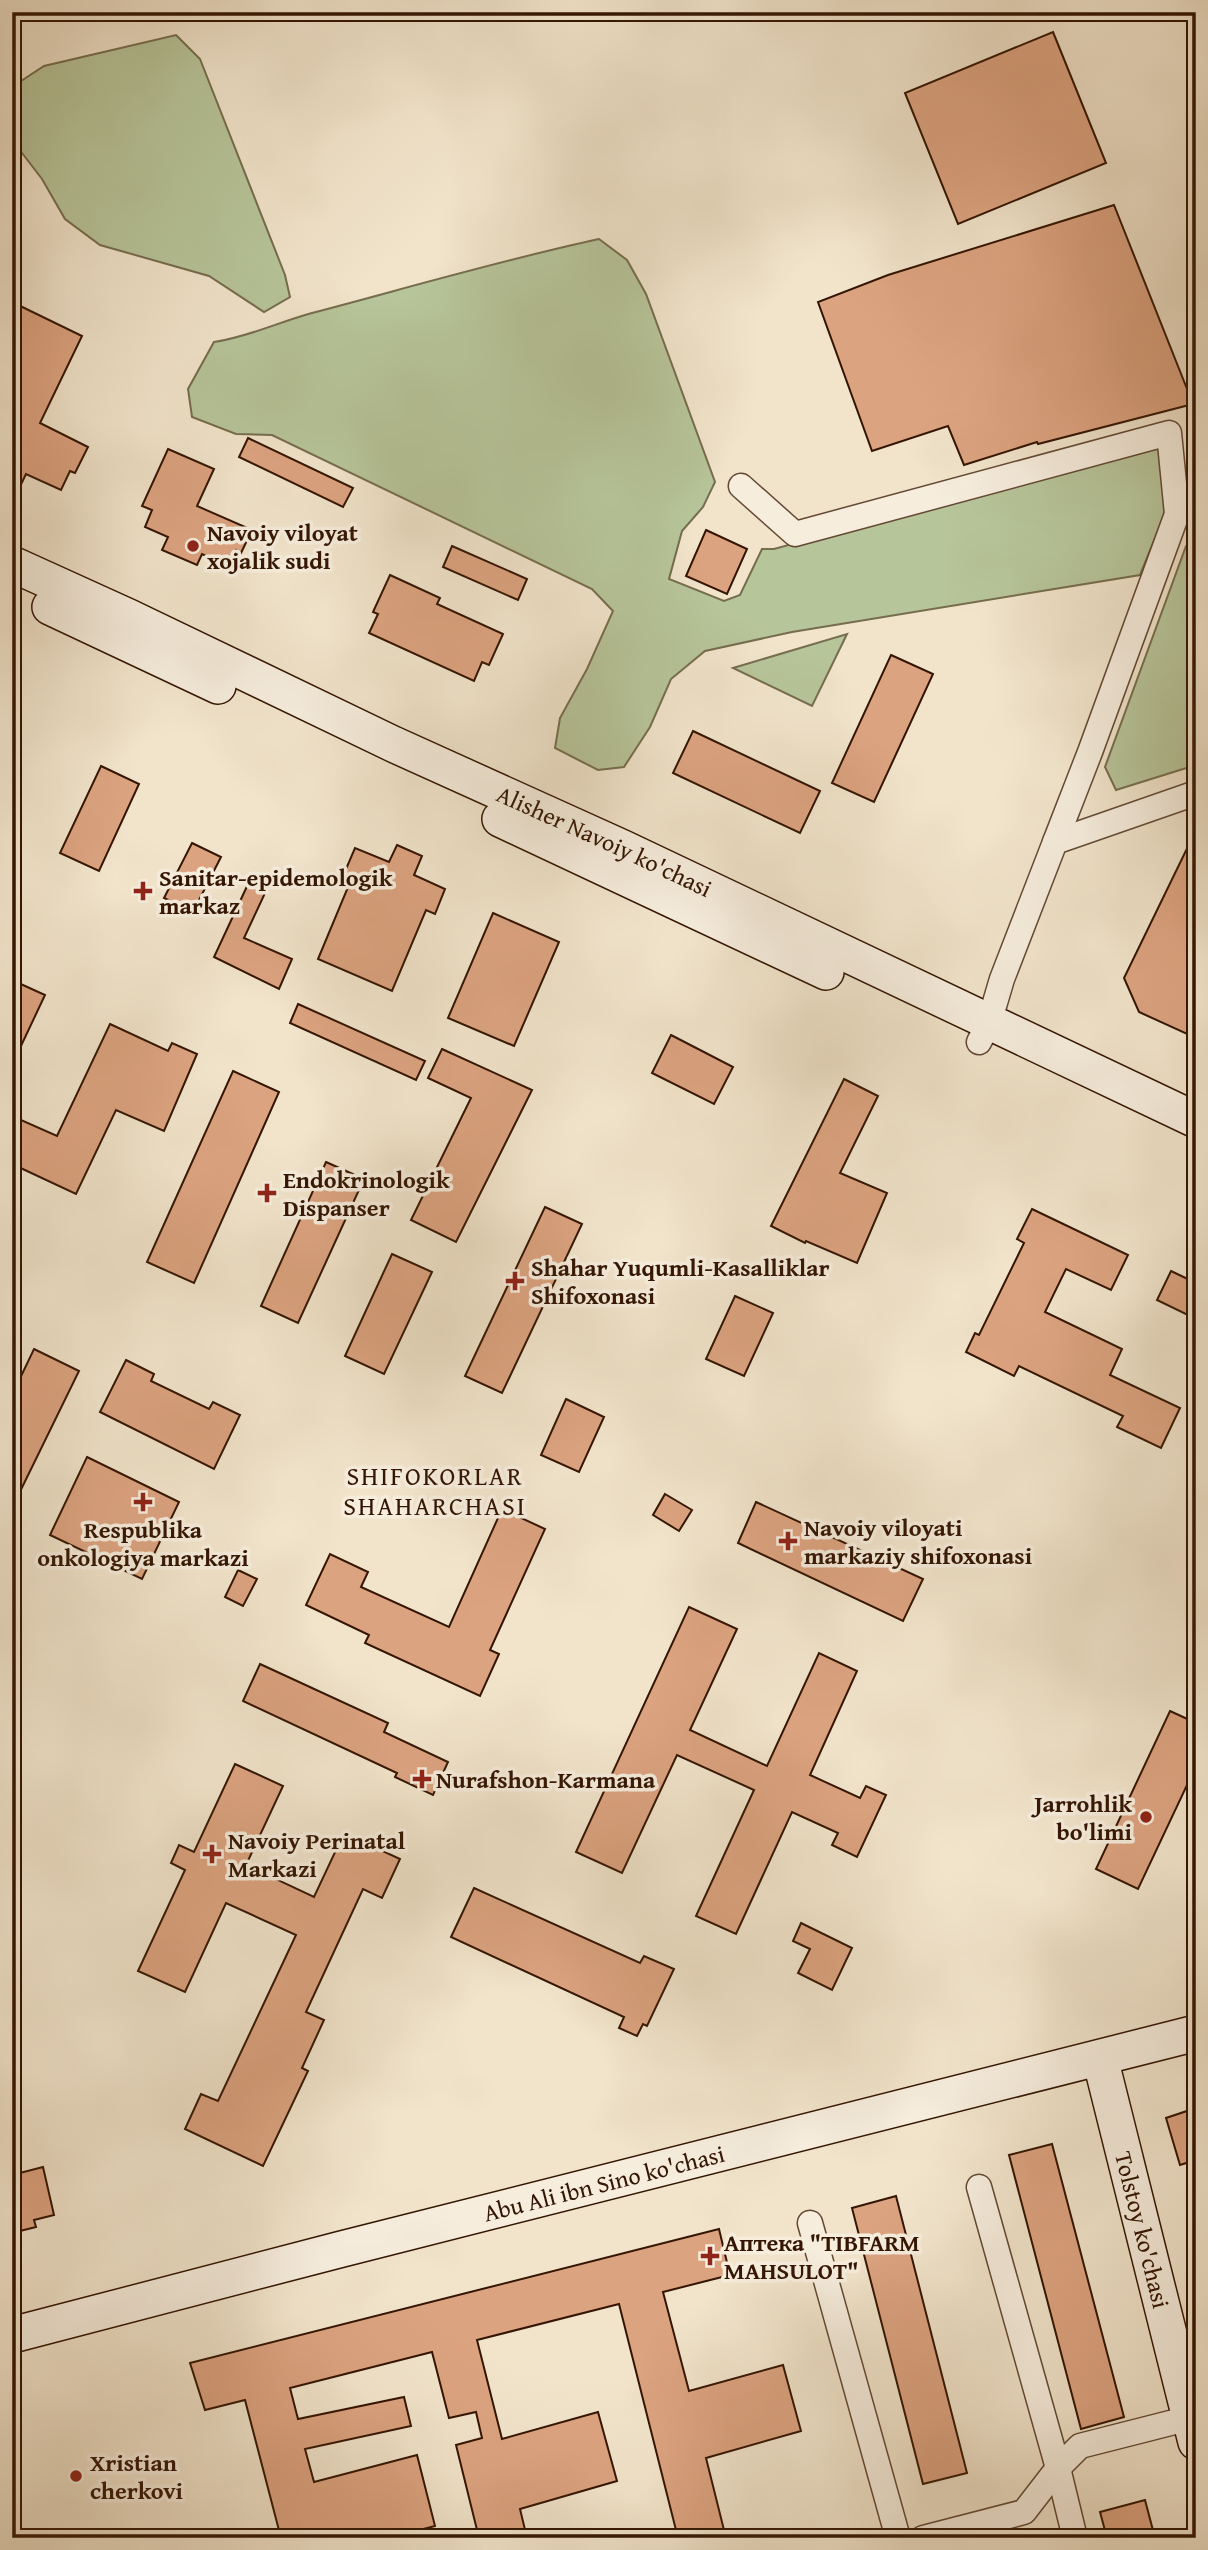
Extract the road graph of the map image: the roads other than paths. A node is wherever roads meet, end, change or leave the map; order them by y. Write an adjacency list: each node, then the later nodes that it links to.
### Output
1 (741, 486): 5 (street)
2 (12, 564): 6 (street, Alisher Navoiy ko'chasi)
3 (12, 589): 6 (street, Alisher Navoiy ko'chasi)
4 (1196, 793): 5 (street)
5 (1055, 842): 6 (street)
6 (984, 1032): 7 (street, Alisher Navoiy ko'chasi); 8 (street, Alisher Navoiy ko'chasi)
7 (1196, 1121)
8 (1196, 1144)
9 (1196, 2033): 11 (street, Abu Ali ibn Sino ko'chasi)
10 (1196, 2051): 11 (street, Abu Ali ibn Sino ko'chasi)
11 (1102, 2067): 14 (street, Abu Ali ibn Sino ko'chasi); 15 (street, Abu Ali ibn Sino ko'chasi); 16 (street, Tolstoy ko'chasi)
12 (979, 2187): 17 (street)
13 (810, 2223): 18 (street)
14 (12, 2335)
15 (12, 2352)
16 (1193, 2430): 17 (street)
17 (1058, 2468): 19 (street); 20 (street)
18 (898, 2538)
19 (923, 2538)
20 (1075, 2538)

